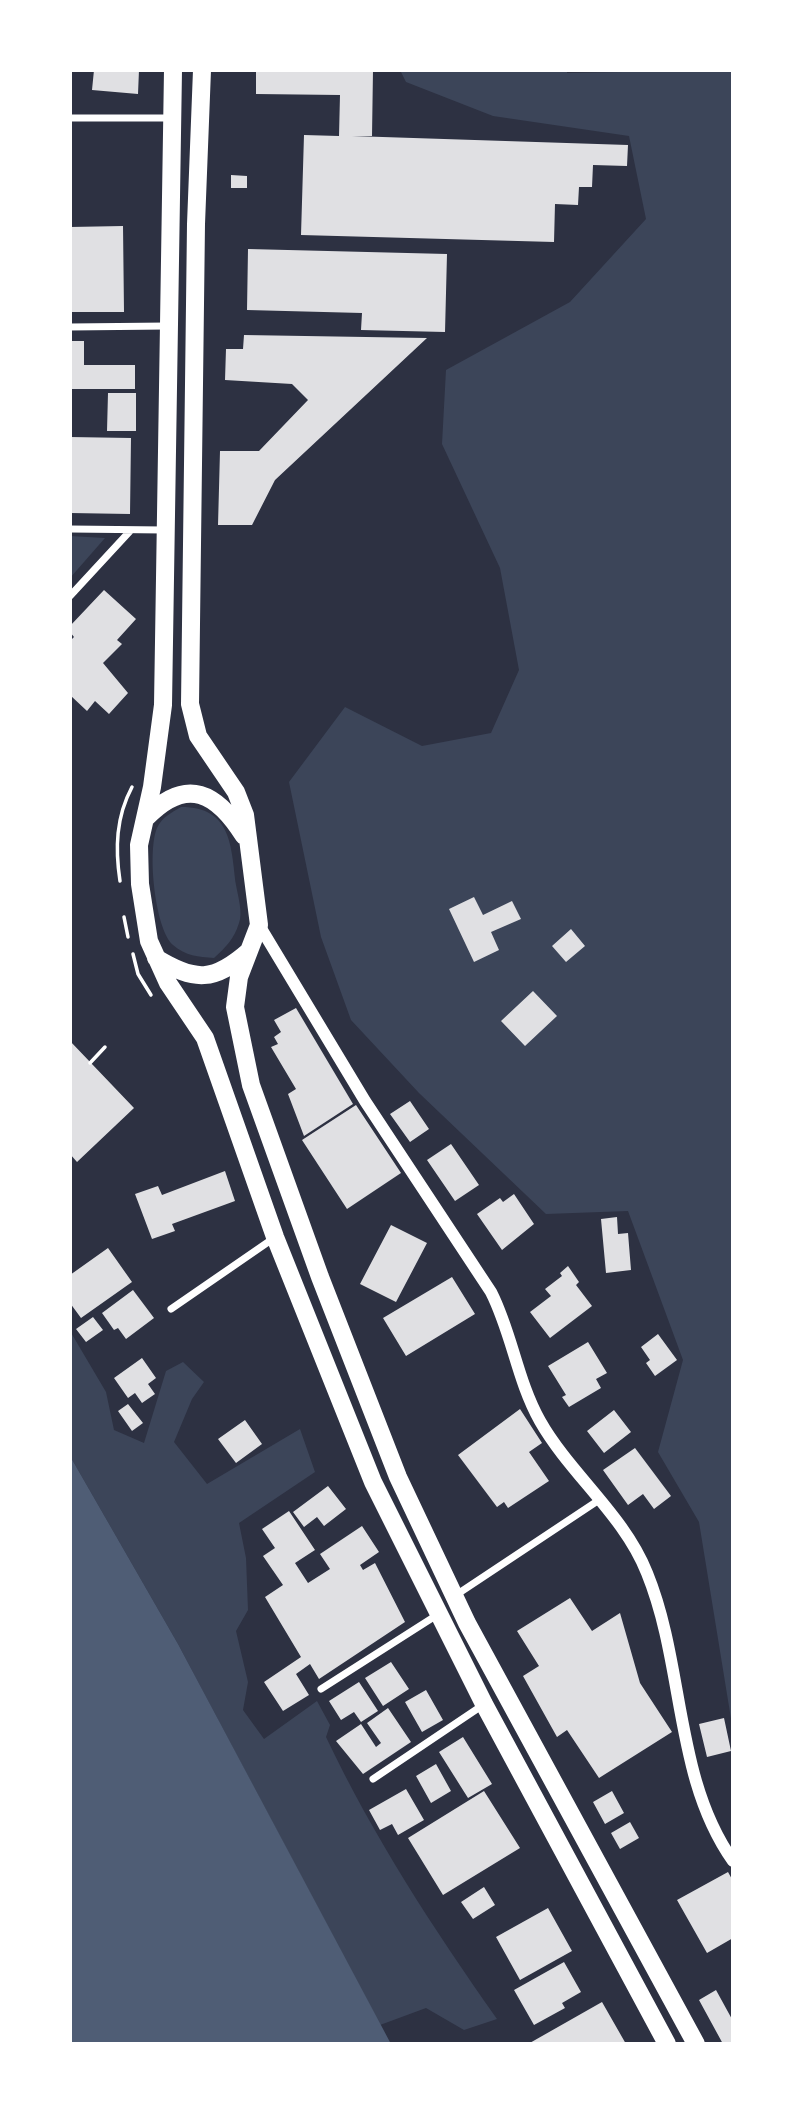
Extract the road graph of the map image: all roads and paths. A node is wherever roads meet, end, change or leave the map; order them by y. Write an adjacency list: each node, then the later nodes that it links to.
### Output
1 (173, 70): 4 (main road)
2 (202, 70): 5 (main road)
3 (70, 118): 4 (street)
4 (171, 118): 5 (main road); 6 (main road)
5 (199, 145): 14 (main road)
6 (168, 326): 7 (street); 10 (main road)
7 (70, 327)
8 (70, 529): 9 (street)
9 (131, 530): 10 (street); 11 (street)
10 (165, 530): 13 (main road)
11 (70, 596)
12 (134, 784): 15 (path)
13 (147, 817): 14 (main road); 21 (main road)
14 (250, 844): 17 (main road)
15 (120, 885)
16 (123, 908): 18 (path)
17 (259, 925): 19 (main road); 27 (street)
18 (130, 942)
19 (252, 949): 21 (main road); 28 (main road)
20 (132, 953): 22 (path)
21 (156, 958): 25 (main road)
22 (159, 1003)
23 (105, 1047): 24 (path)
24 (90, 1063)
25 (275, 1237): 26 (street); 29 (main road)
26 (171, 1309)
27 (598, 1500): 28 (street); 33 (street)
28 (454, 1596): 35 (main road)
29 (437, 1615): 30 (street); 31 (main road)
30 (321, 1689)
31 (484, 1704): 32 (street); 34 (main road)
32 (373, 1779)
33 (733, 1861)
34 (667, 2044)
35 (696, 2044)

